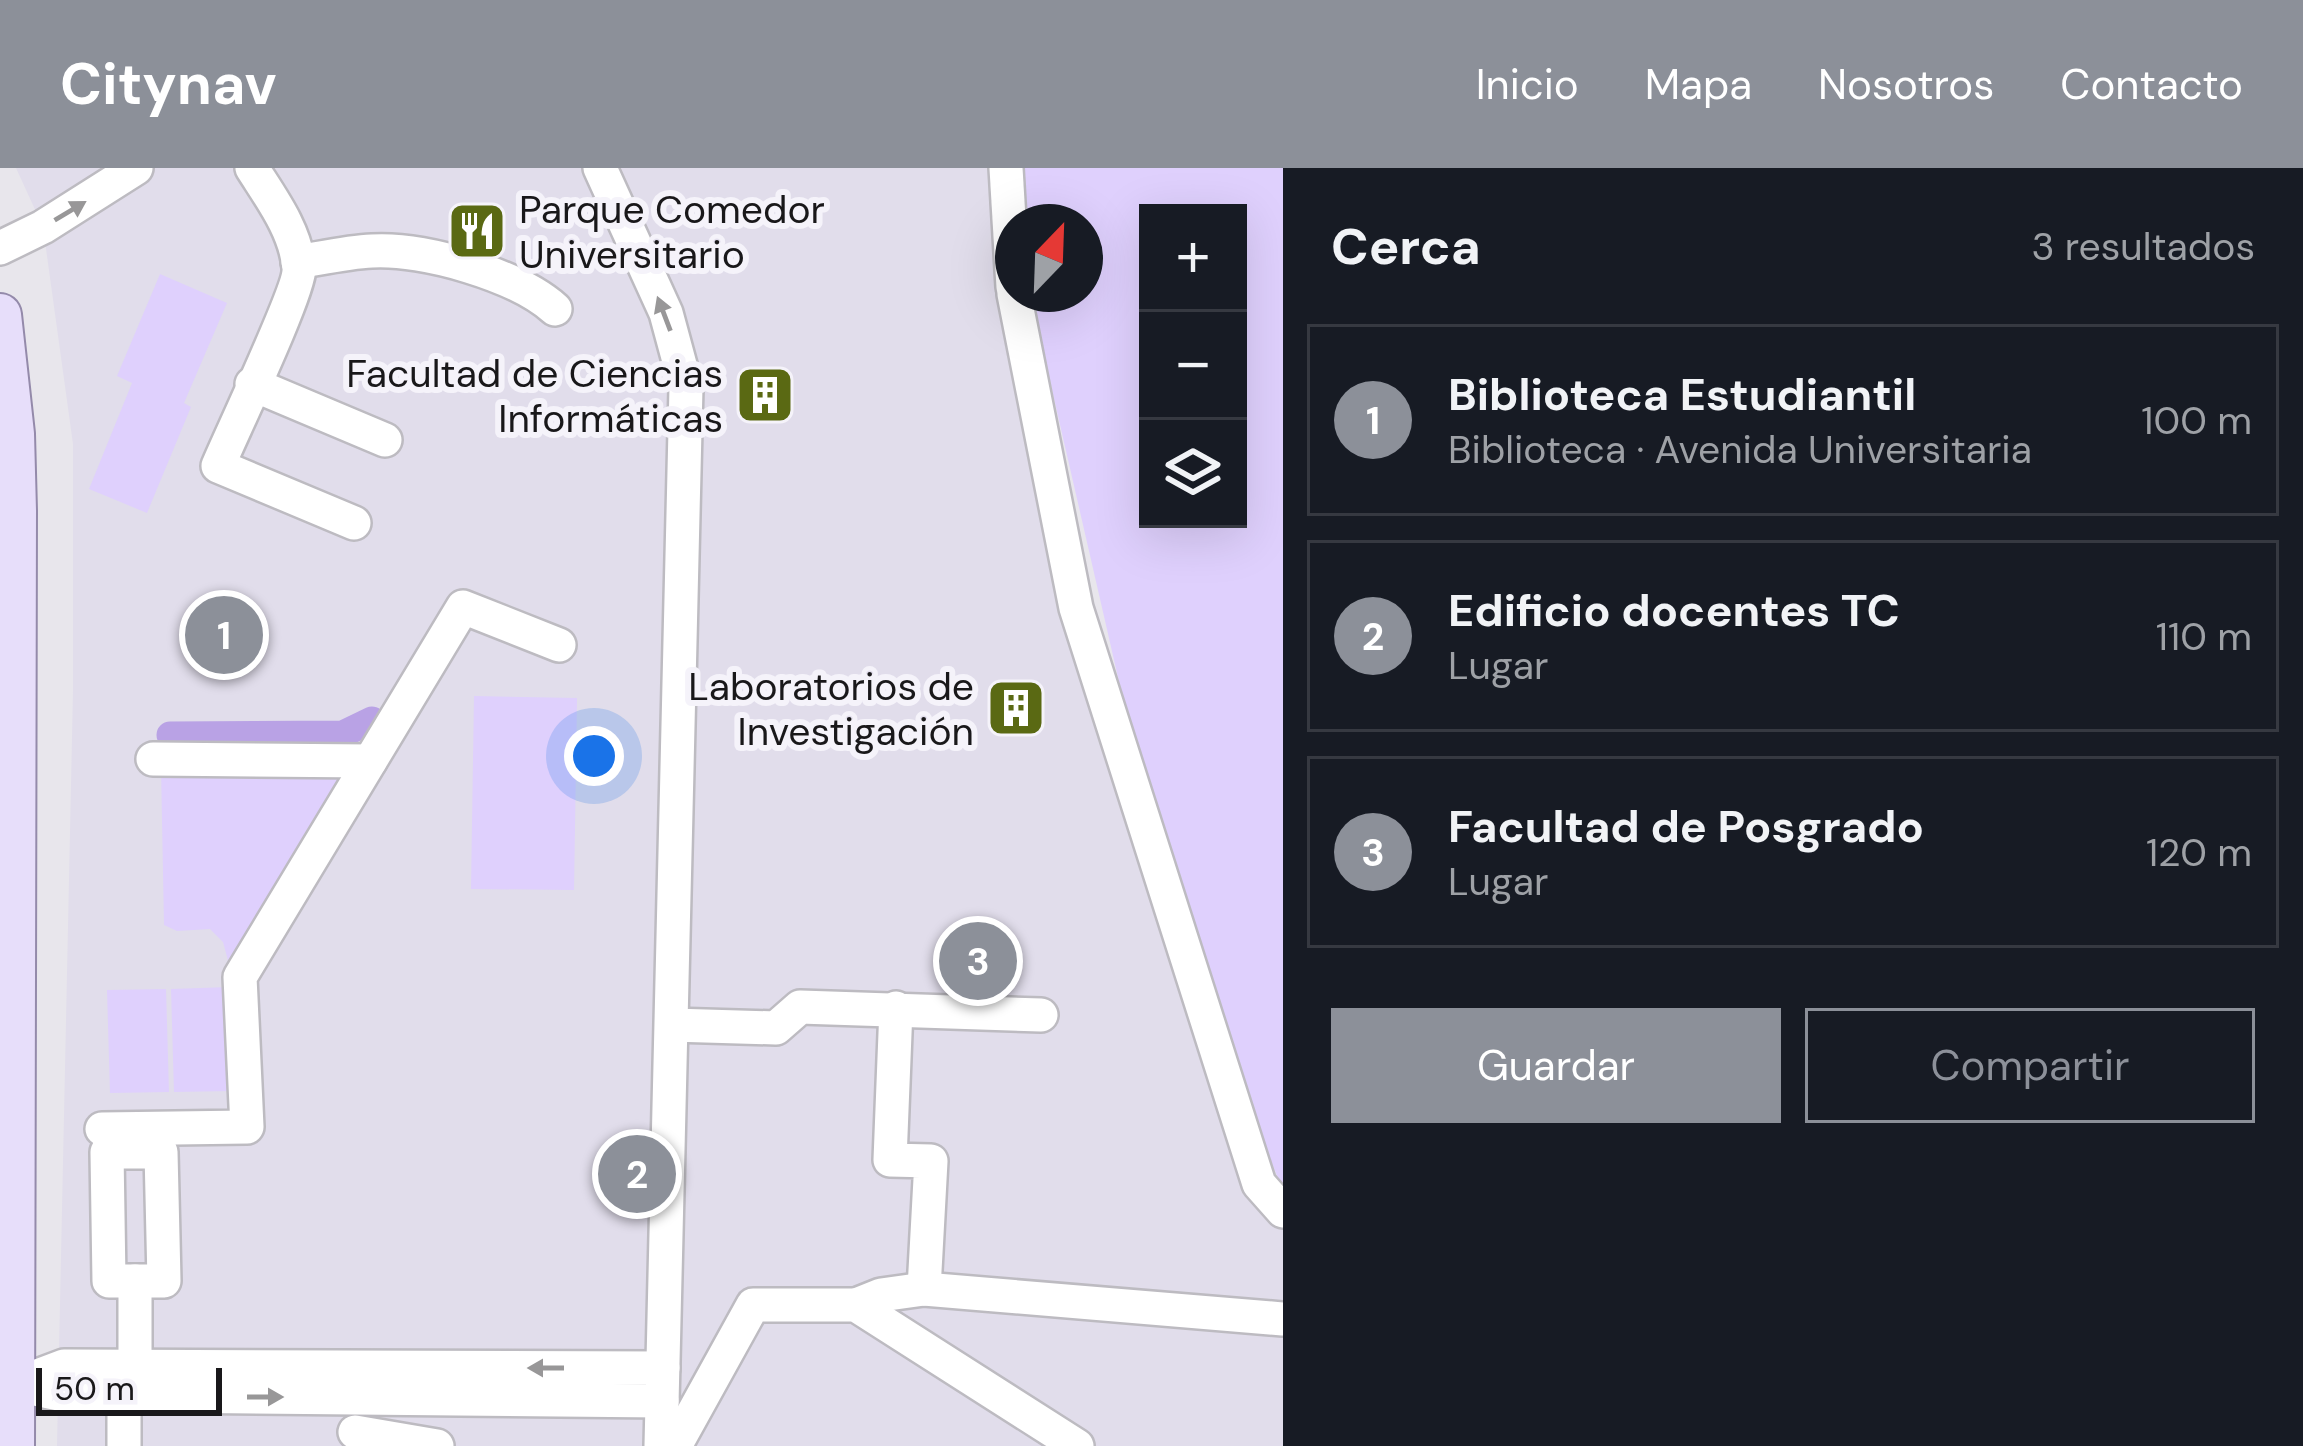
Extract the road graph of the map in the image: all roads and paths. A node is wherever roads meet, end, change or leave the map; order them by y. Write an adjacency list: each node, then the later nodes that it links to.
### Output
1 (136, 168): 6 (lane, one-way to 1)
2 (252, 168): 7 (lane)
3 (600, 168): 19 (lane, one-way to 3)
4 (1006, 168): 5 (lane)
5 (1008, 204)
6 (0, 248)
7 (298, 262): 8 (lane); 11 (lane)
8 (555, 309)
9 (1018, 312): 22 (lane)
10 (0, 315): 20 (main road)
11 (252, 384): 12 (lane); 13 (lane)
12 (385, 440)
13 (353, 524)
14 (559, 645): 16 (lane)
15 (154, 759): 16 (lane)
16 (370, 761): 21 (lane)
17 (896, 1008): 18 (lane); 19 (lane); 24 (lane)
18 (1041, 1016)
19 (672, 1025): 29 (lane)
20 (7, 1078): 30 (main road)
21 (102, 1129)
22 (1283, 1210)
23 (135, 1281): 27 (lane)
24 (924, 1289): 25 (lane); 26 (lane)
25 (856, 1305): 36 (lane); 37 (lane)
26 (1283, 1318)
27 (130, 1381): 28 (lane); 30 (lane); 33 (lane)
28 (356, 1382): 29 (lane); 31 (lane)
29 (663, 1384): 35 (lane)
30 (7, 1387): 32 (main road)
31 (355, 1439): 34 (lane)
32 (13, 1446)
33 (124, 1446)
34 (437, 1446)
35 (662, 1446)
36 (675, 1446)
37 (1077, 1446)

